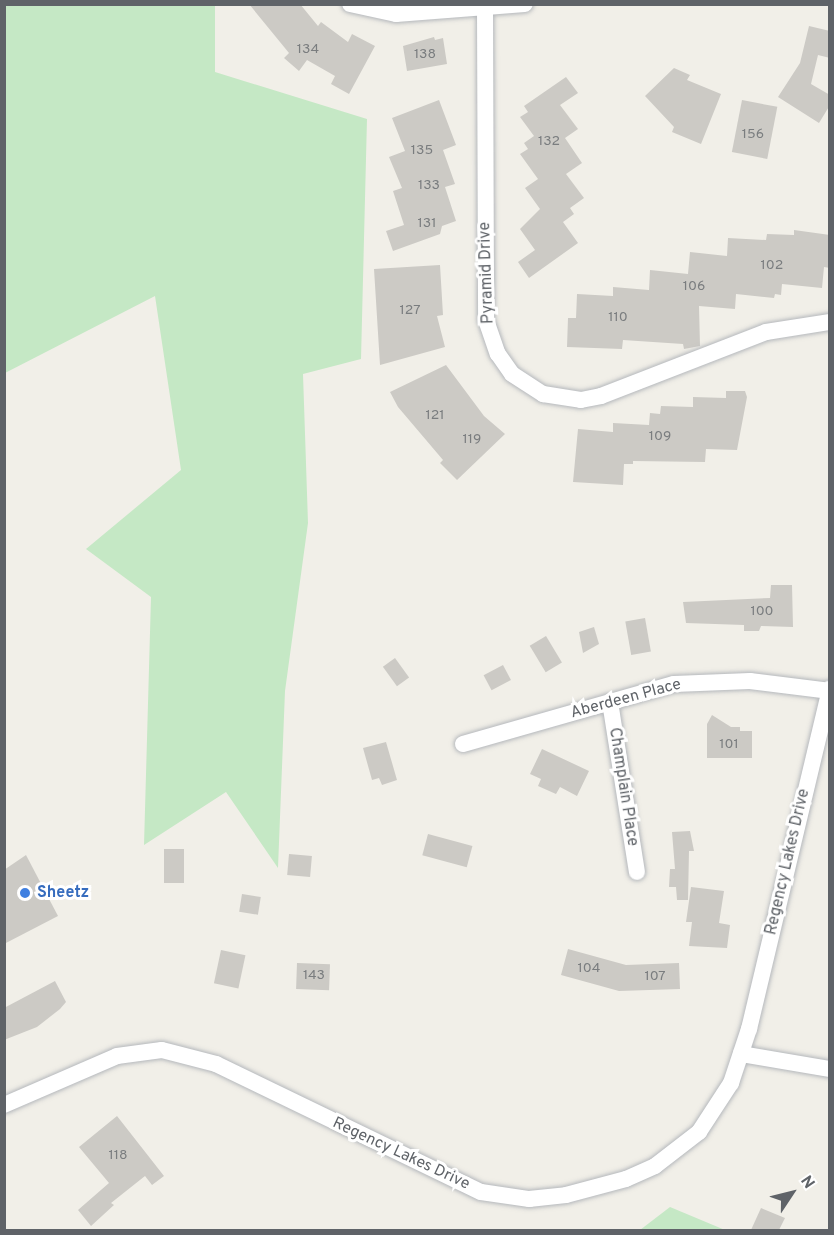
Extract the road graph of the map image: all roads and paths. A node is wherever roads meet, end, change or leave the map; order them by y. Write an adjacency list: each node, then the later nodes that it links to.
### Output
1 (350, 4): 3 (street)
2 (525, 4): 3 (street)
3 (484, 8): 4 (street, Pyramid Drive)
4 (830, 322)
5 (829, 690): 6 (street, Aberdeen Place); 9 (street, Regency Lakes Drive)
6 (610, 702): 7 (street, Aberdeen Place); 8 (street, Champlain Place)
7 (463, 744)
8 (637, 872)
9 (741, 1054): 10 (street); 11 (street, Regency Lakes Drive)
10 (830, 1069)
11 (4, 1105)

